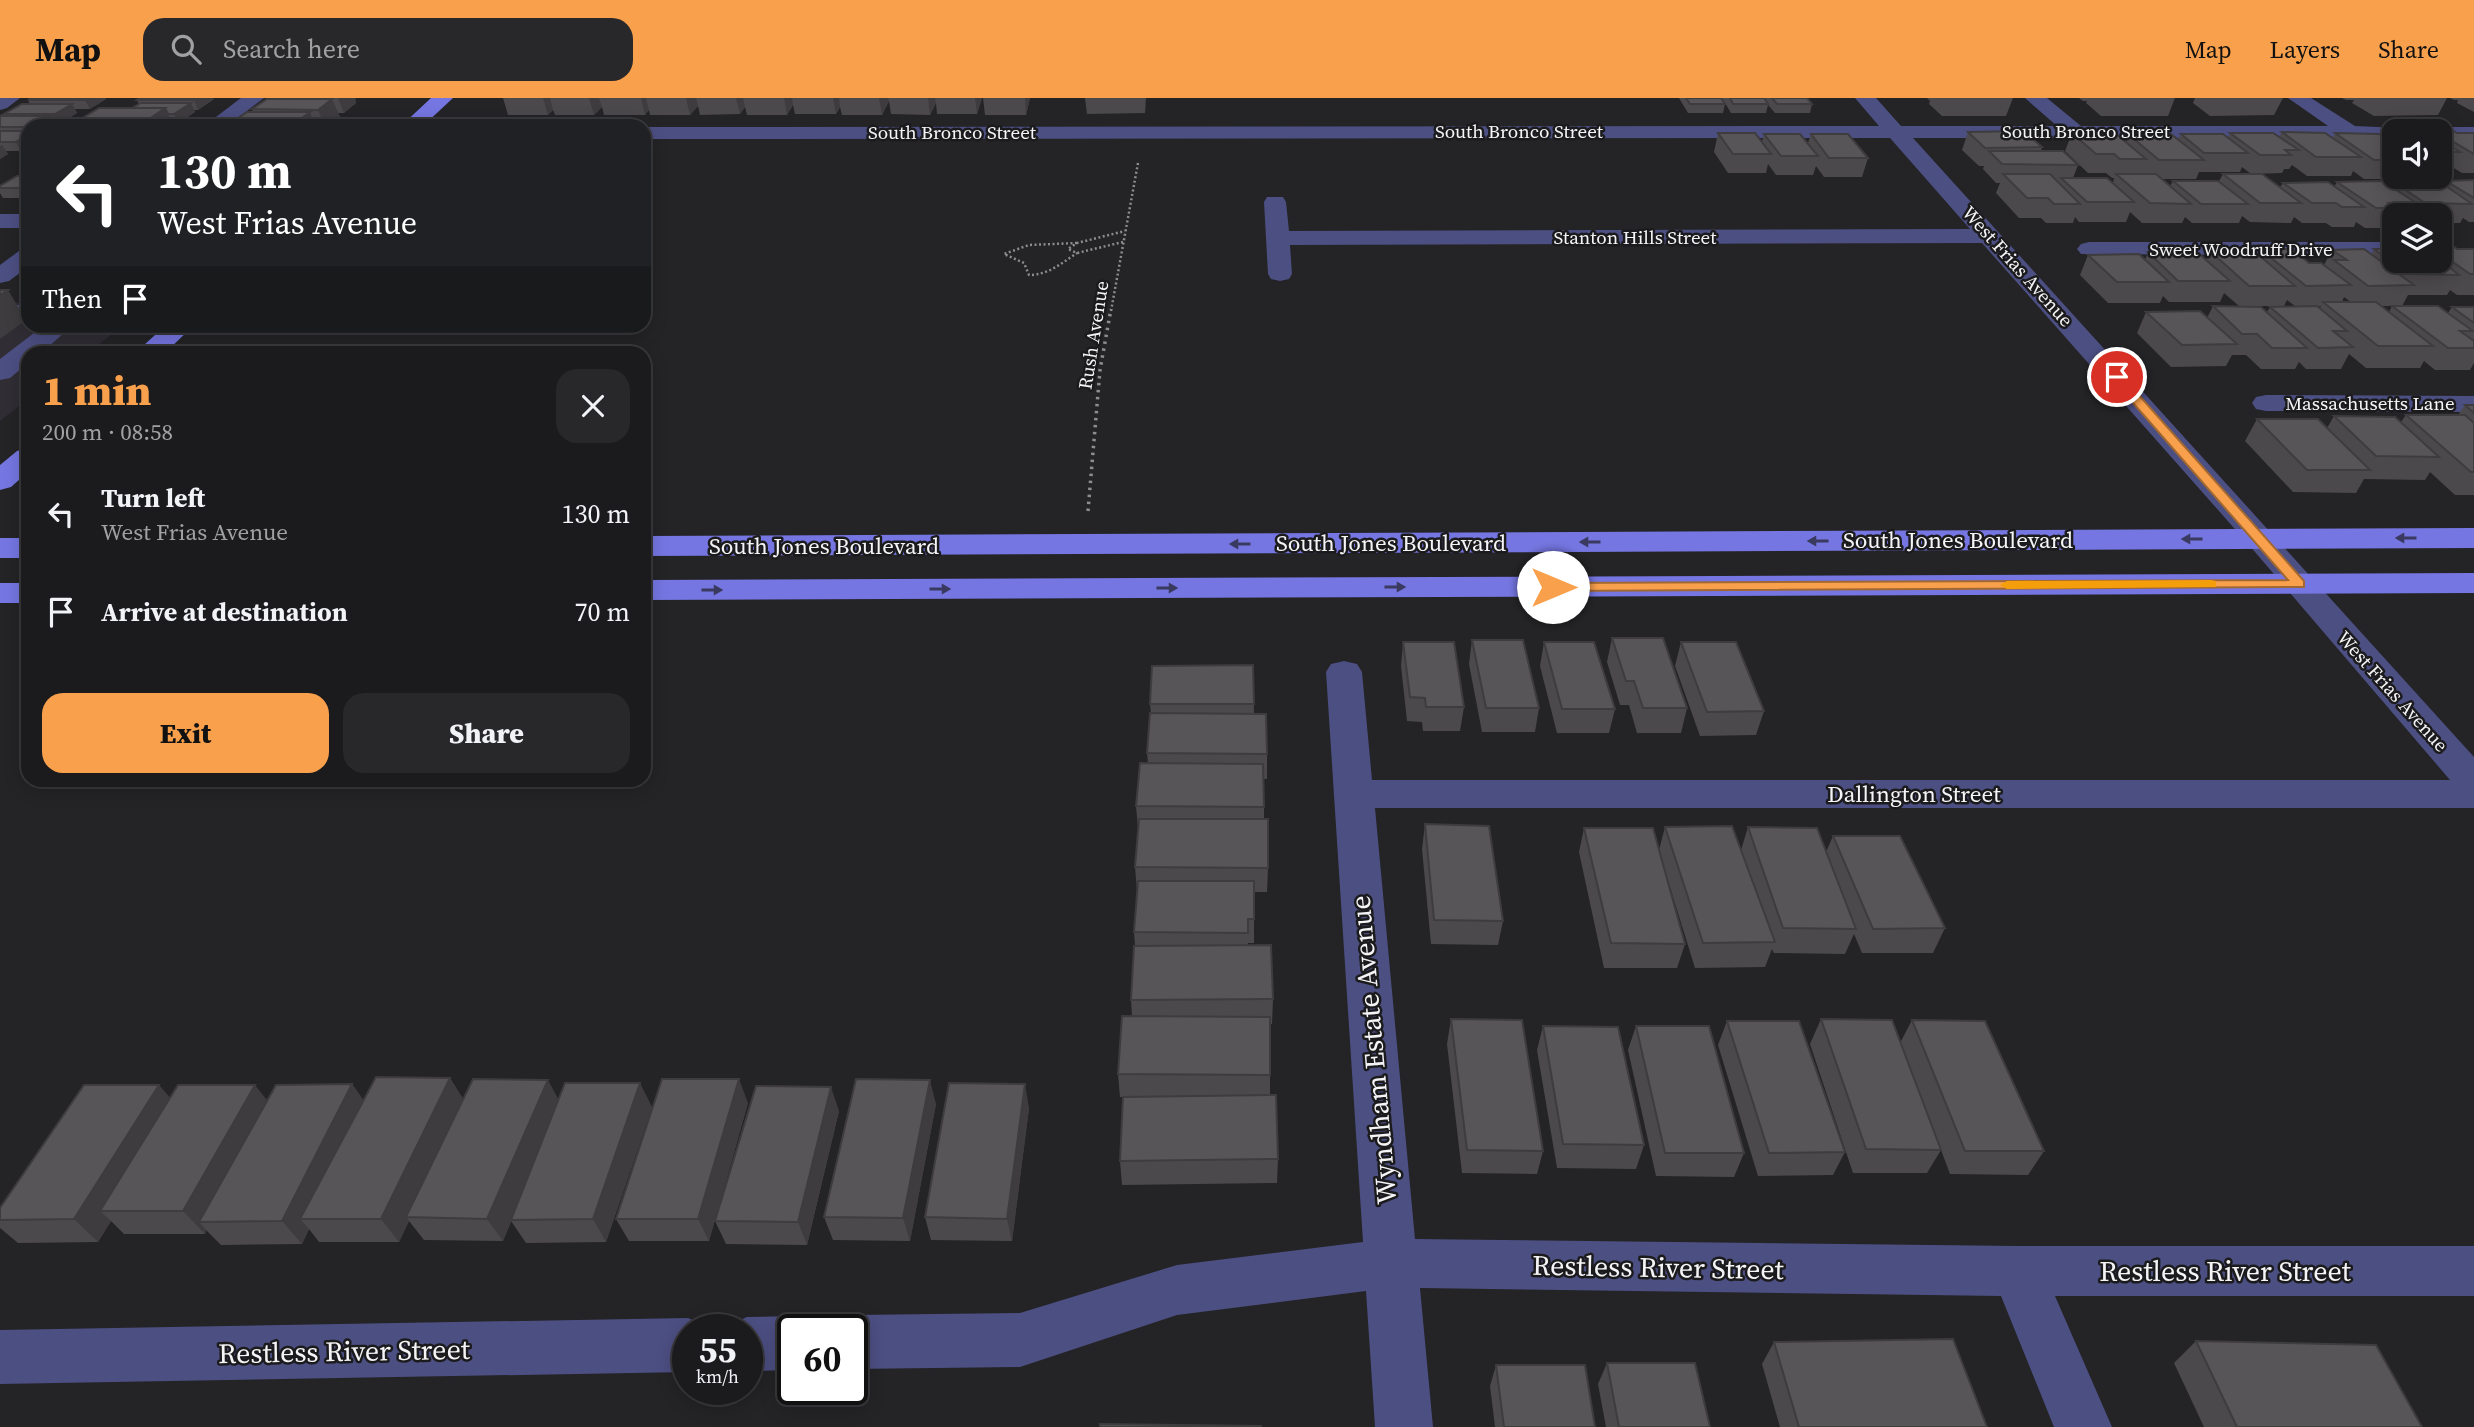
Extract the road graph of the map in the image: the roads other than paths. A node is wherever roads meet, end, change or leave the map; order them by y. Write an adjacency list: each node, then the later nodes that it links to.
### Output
1 (10, 98): 7 (street)
2 (254, 98): 8 (street)
3 (443, 98): 9 (main road)
4 (1865, 98): 10 (street, West Frias Avenue)
5 (2035, 98): 11 (street)
6 (2298, 98): 12 (street)
7 (0, 104)
8 (224, 119)
9 (419, 119)
10 (1895, 131): 11 (street, South Bronco Street); 15 (street, South Bronco Street); 20 (street, West Frias Avenue)
11 (2076, 131): 12 (street, South Bronco Street)
12 (2351, 132): 13 (street, South Bronco Street)
13 (2382, 132)
14 (2452, 132): 16 (street)
15 (651, 133)
16 (2474, 133)
17 (1276, 202): 21 (street)
18 (0, 221): 19 (street)
19 (21, 221)
20 (1991, 236): 21 (street, Stanton Hills Street); 41 (street, West Frias Avenue)
21 (1278, 238): 25 (street)
22 (2089, 249): 23 (street, Sweet Woodruff Drive)
23 (2382, 249)
24 (21, 261): 26 (street)
25 (1280, 274)
26 (0, 275)
27 (0, 313): 28 (street)
28 (21, 313)
29 (50, 333): 31 (street)
30 (172, 333): 32 (main road)
31 (33, 346)
32 (156, 346)
33 (21, 356): 34 (street)
34 (0, 372)
35 (0, 384): 36 (street)
36 (21, 384)
37 (2266, 403): 38 (street, Massachusetts Lane)
38 (2474, 404)
39 (21, 463): 40 (main road)
40 (0, 481)
41 (2260, 538): 42 (main road, South Jones Boulevard, one-way to 41); 43 (main road, South Jones Boulevard, one-way to 43); 47 (street, West Frias Avenue)
42 (2474, 538)
43 (651, 546)
44 (0, 548): 45 (main road)
45 (21, 548)
46 (2474, 583): 47 (main road, South Jones Boulevard)
47 (2299, 584): 48 (main road, South Jones Boulevard, one-way to 47); 52 (street, West Frias Avenue)
48 (651, 590)
49 (0, 593): 50 (main road)
50 (21, 593)
51 (1344, 672): 53 (street, Wyndham Estate Avenue)
52 (2474, 782)
53 (1353, 794): 54 (street, Dallington Street); 55 (street, Wyndham Estate Avenue)
54 (2474, 794)
55 (1390, 1263): 56 (street, Restless River Street); 58 (street, Restless River Street); 61 (street, Wyndham Estate Avenue)
56 (2018, 1271): 57 (street, Restless River Street); 62 (street)
57 (2474, 1271)
58 (868, 1342)
59 (672, 1345): 60 (street, Restless River Street)
60 (0, 1356)
61 (1404, 1427)
62 (2083, 1427)

